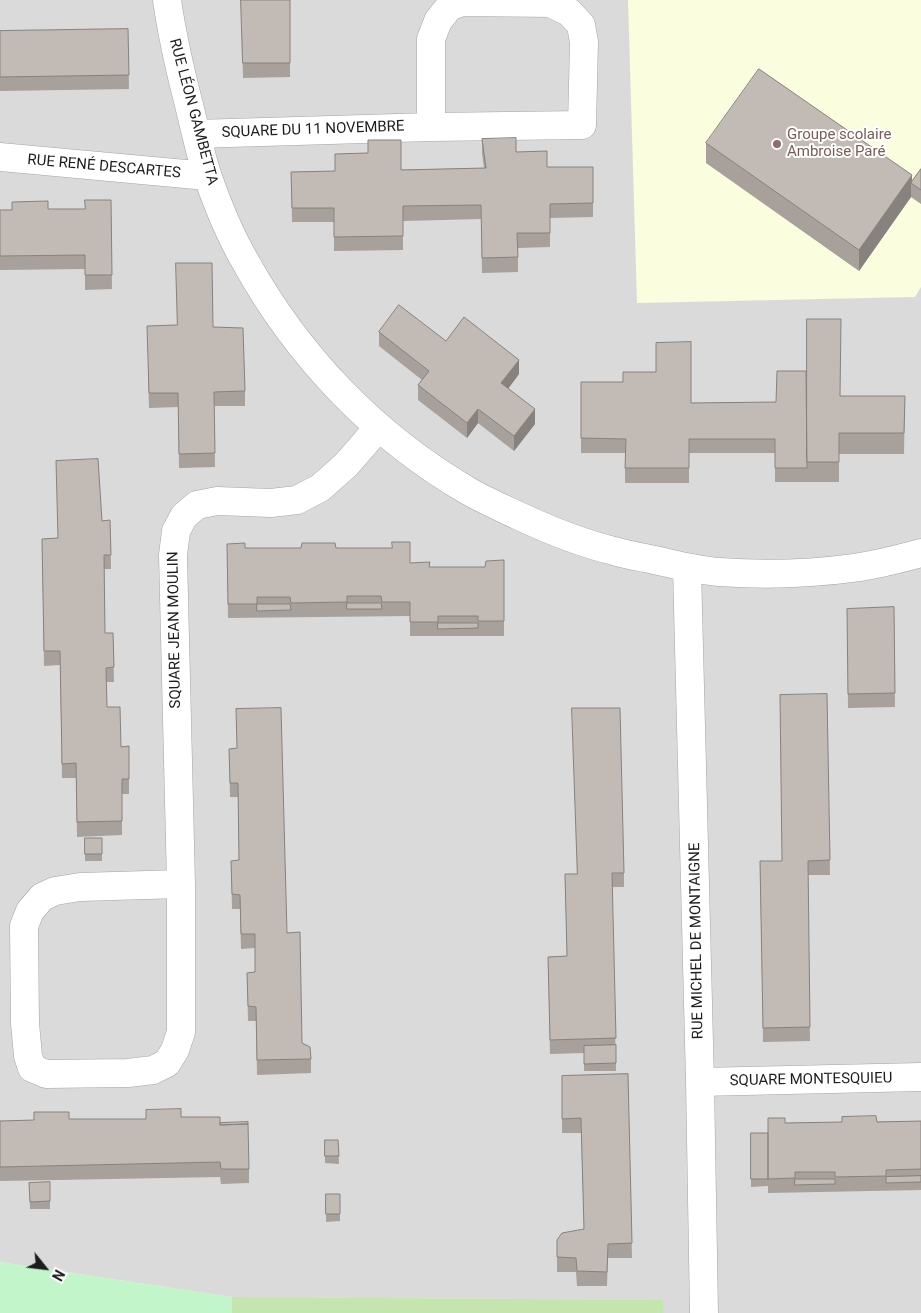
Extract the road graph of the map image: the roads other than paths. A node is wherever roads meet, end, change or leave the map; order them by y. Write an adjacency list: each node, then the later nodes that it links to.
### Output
1 (166, 0): 3 (street, RUE LÉON GAMBETTA)
2 (430, 127): 2 (street, SQUARE DU 11 NOVEMBRE); 3 (street, SQUARE DU 11 NOVEMBRE)
3 (196, 134): 5 (street, RUE LÉON GAMBETTA)
4 (0, 157): 5 (street, RUE RENÉ DESCARTES)
5 (207, 176): 6 (street, RUE LÉON GAMBETTA)
6 (379, 428): 8 (street, RUE LÉON GAMBETTA); 9 (street, SQUARE JEAN MOULIN)
7 (921, 553): 8 (street, RUE LÉON GAMBETTA)
8 (687, 568): 11 (street, RUE MICHEL DE MONTAIGNE)
9 (180, 884): 9 (street, SQUARE JEAN MOULIN)
10 (921, 1077): 11 (street, SQUARE MONTESQUIEU)
11 (700, 1082): 12 (street, RUE MICHEL DE MONTAIGNE)
12 (704, 1313)

